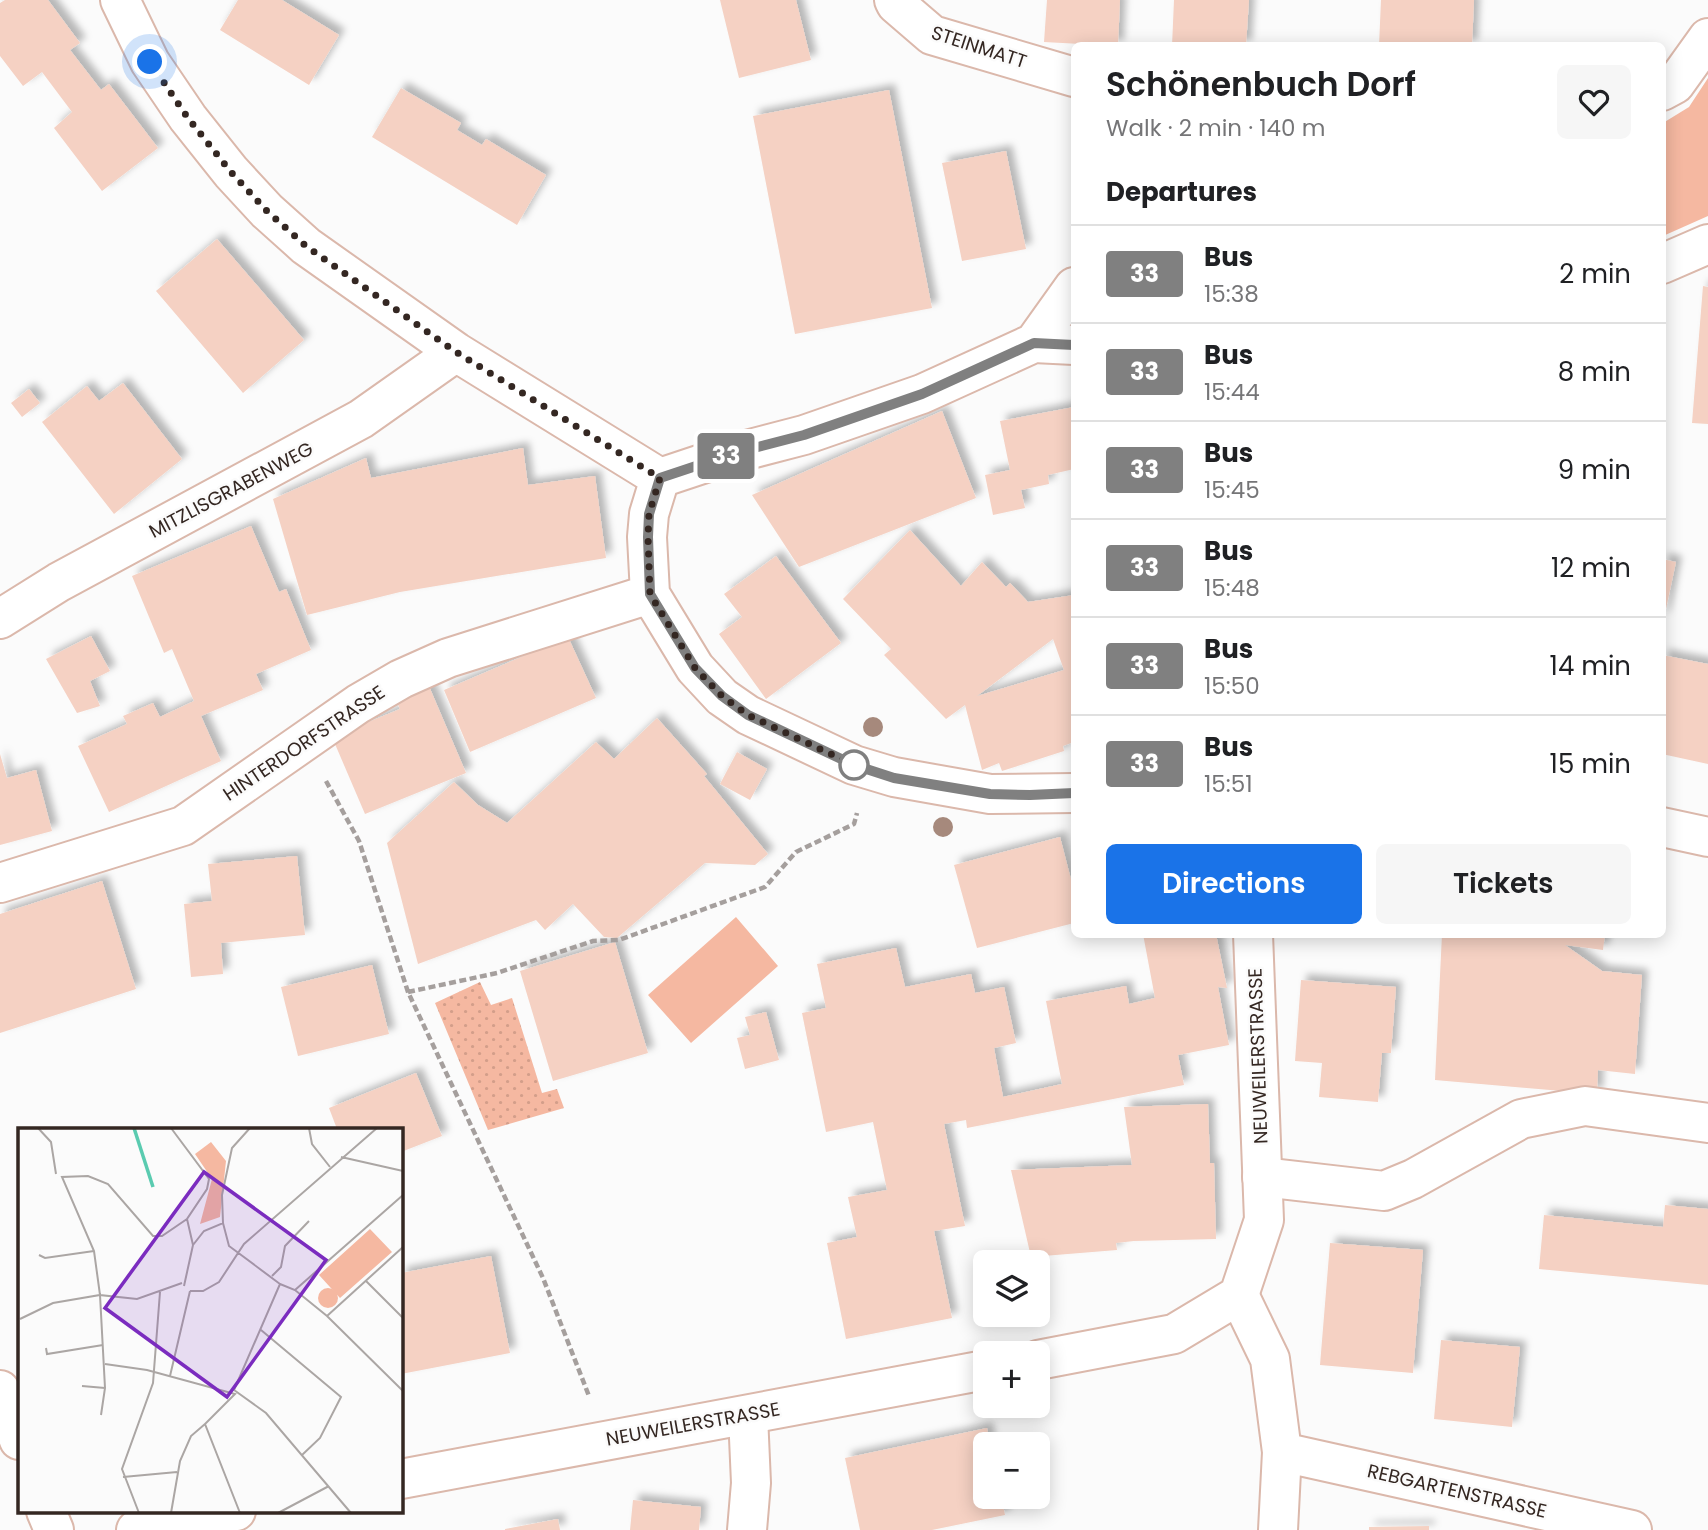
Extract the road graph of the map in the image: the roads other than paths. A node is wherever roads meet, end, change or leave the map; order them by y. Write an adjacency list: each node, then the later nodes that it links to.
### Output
1 (120, 0): 11 (street)
2 (894, 0): 4 (street, STEINMATT)
3 (1708, 38): 5 (street)
4 (1071, 76)
5 (1666, 89)
6 (1708, 244): 7 (street)
7 (1666, 262)
8 (1071, 291): 9 (street)
9 (1034, 343): 10 (street); 12 (street)
10 (1071, 345)
11 (456, 352): 12 (street); 14 (street, MITZLISGRABENWEG)
12 (660, 478): 13 (street)
13 (650, 594): 15 (street); 18 (street, HINTERDORFSTRASSE)
14 (0, 619)
15 (1071, 793)
16 (1666, 828): 17 (street)
17 (1708, 837)
18 (0, 883)
19 (1253, 938): 21 (street, NEUWEILERSTRASSE)
20 (1708, 1123): 21 (street)
21 (1262, 1177): 22 (street, NEUWEILERSTRASSE)
22 (1239, 1295): 23 (street); 28 (street)
23 (1050, 1358)
24 (973, 1372): 26 (street, NEUWEILERSTRASSE)
25 (0, 1390): 27 (street)
26 (748, 1415): 29 (street, NEUWEILERSTRASSE); 34 (street)
27 (18, 1437)
28 (1282, 1452): 35 (street); 36 (street, REBGARTENSTRASSE)
29 (402, 1479)
30 (47, 1512): 32 (street)
31 (231, 1512): 33 (street)
32 (54, 1530)
33 (136, 1530)
34 (747, 1530)
35 (1278, 1530)
36 (1632, 1530)

